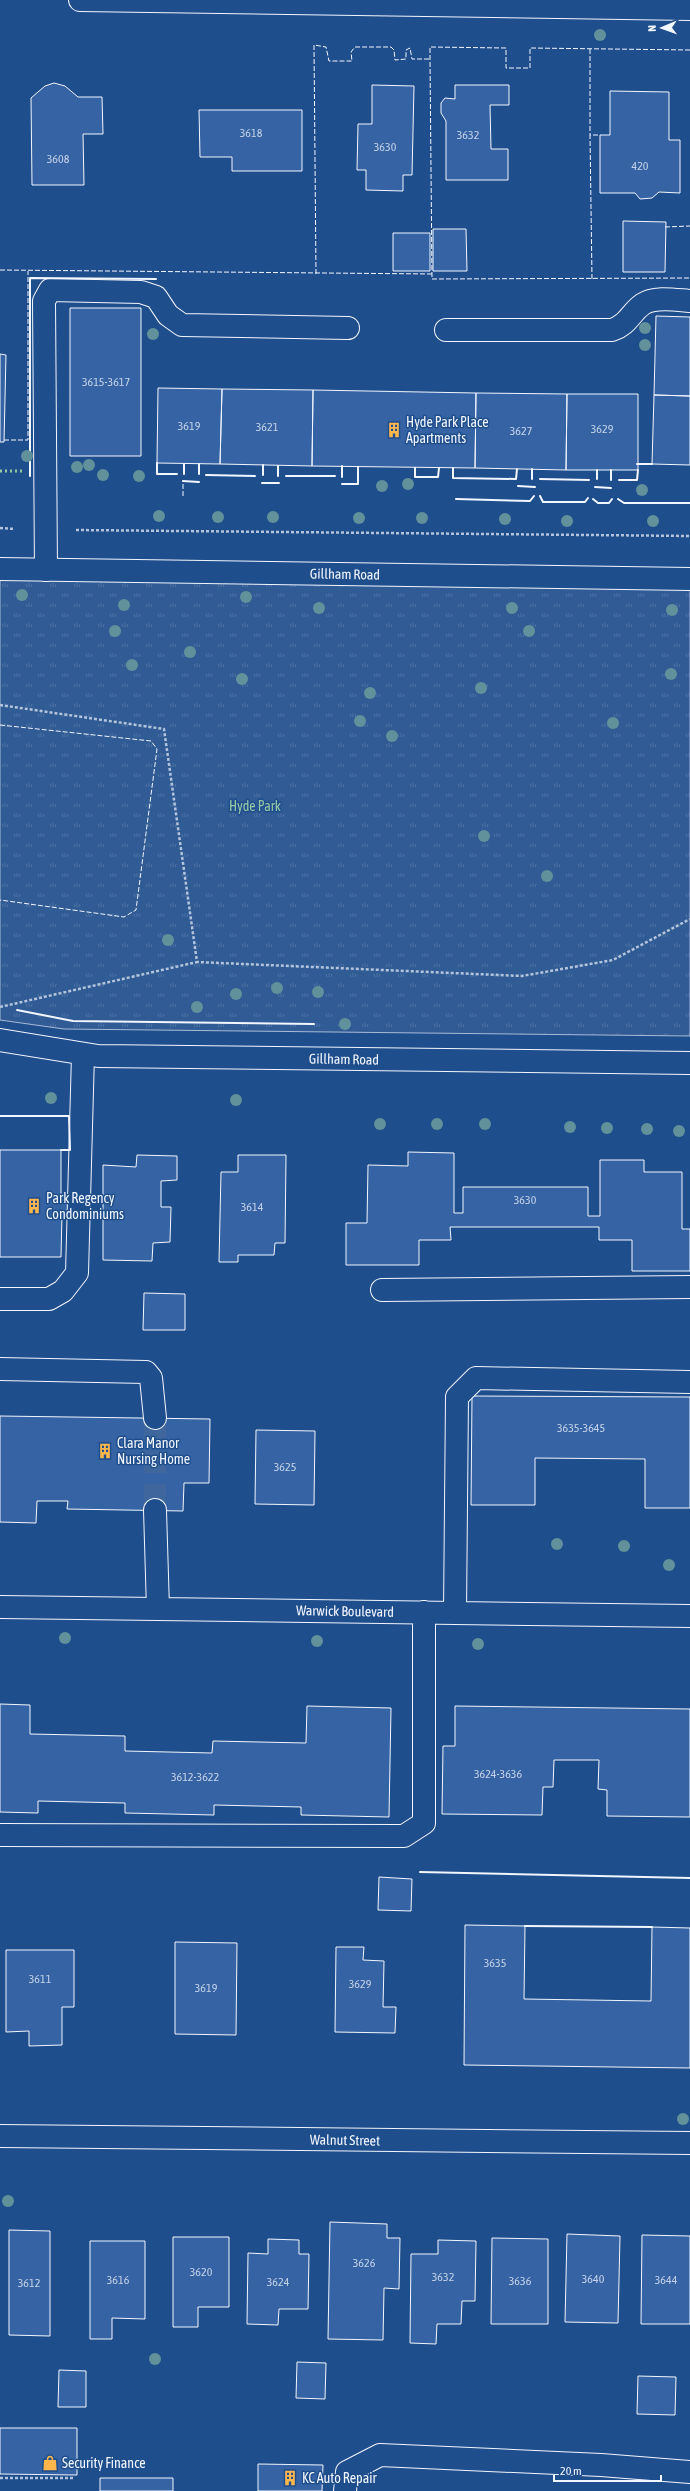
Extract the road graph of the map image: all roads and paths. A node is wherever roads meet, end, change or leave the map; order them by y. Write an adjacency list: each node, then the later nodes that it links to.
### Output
1 (80, 0): 2 (street)
2 (690, 9)
3 (690, 301): 5 (street)
4 (348, 328): 7 (street)
5 (446, 330)
6 (0, 528): 7 (path)
7 (46, 529): 8 (path); 10 (street)
8 (690, 536)
9 (0, 569): 10 (street, Gillham Road)
10 (46, 570): 11 (street, Gillham Road)
11 (690, 579)
12 (0, 706): 14 (path)
13 (690, 919): 14 (path)
14 (197, 962): 15 (path)
15 (0, 1007)
16 (0, 1040): 17 (street, Gillham Road)
17 (83, 1054): 18 (street, Gillham Road); 21 (street)
18 (690, 1063)
19 (690, 1287): 20 (street)
20 (382, 1290)
21 (0, 1299)
22 (0, 1369): 24 (street)
23 (690, 1382): 29 (street)
24 (155, 1418)
25 (155, 1510): 27 (street)
26 (0, 1607): 27 (street, Warwick Boulevard)
27 (158, 1609): 28 (street, Warwick Boulevard)
28 (424, 1612): 29 (street, Warwick Boulevard); 31 (street)
29 (456, 1613): 30 (street, Warwick Boulevard)
30 (690, 1616)
31 (0, 1835)
32 (0, 2136): 33 (street, Walnut Street)
33 (690, 2143)
34 (685, 2471): 37 (street)
35 (0, 2478): 36 (path)
36 (73, 2478)
37 (345, 2491)

